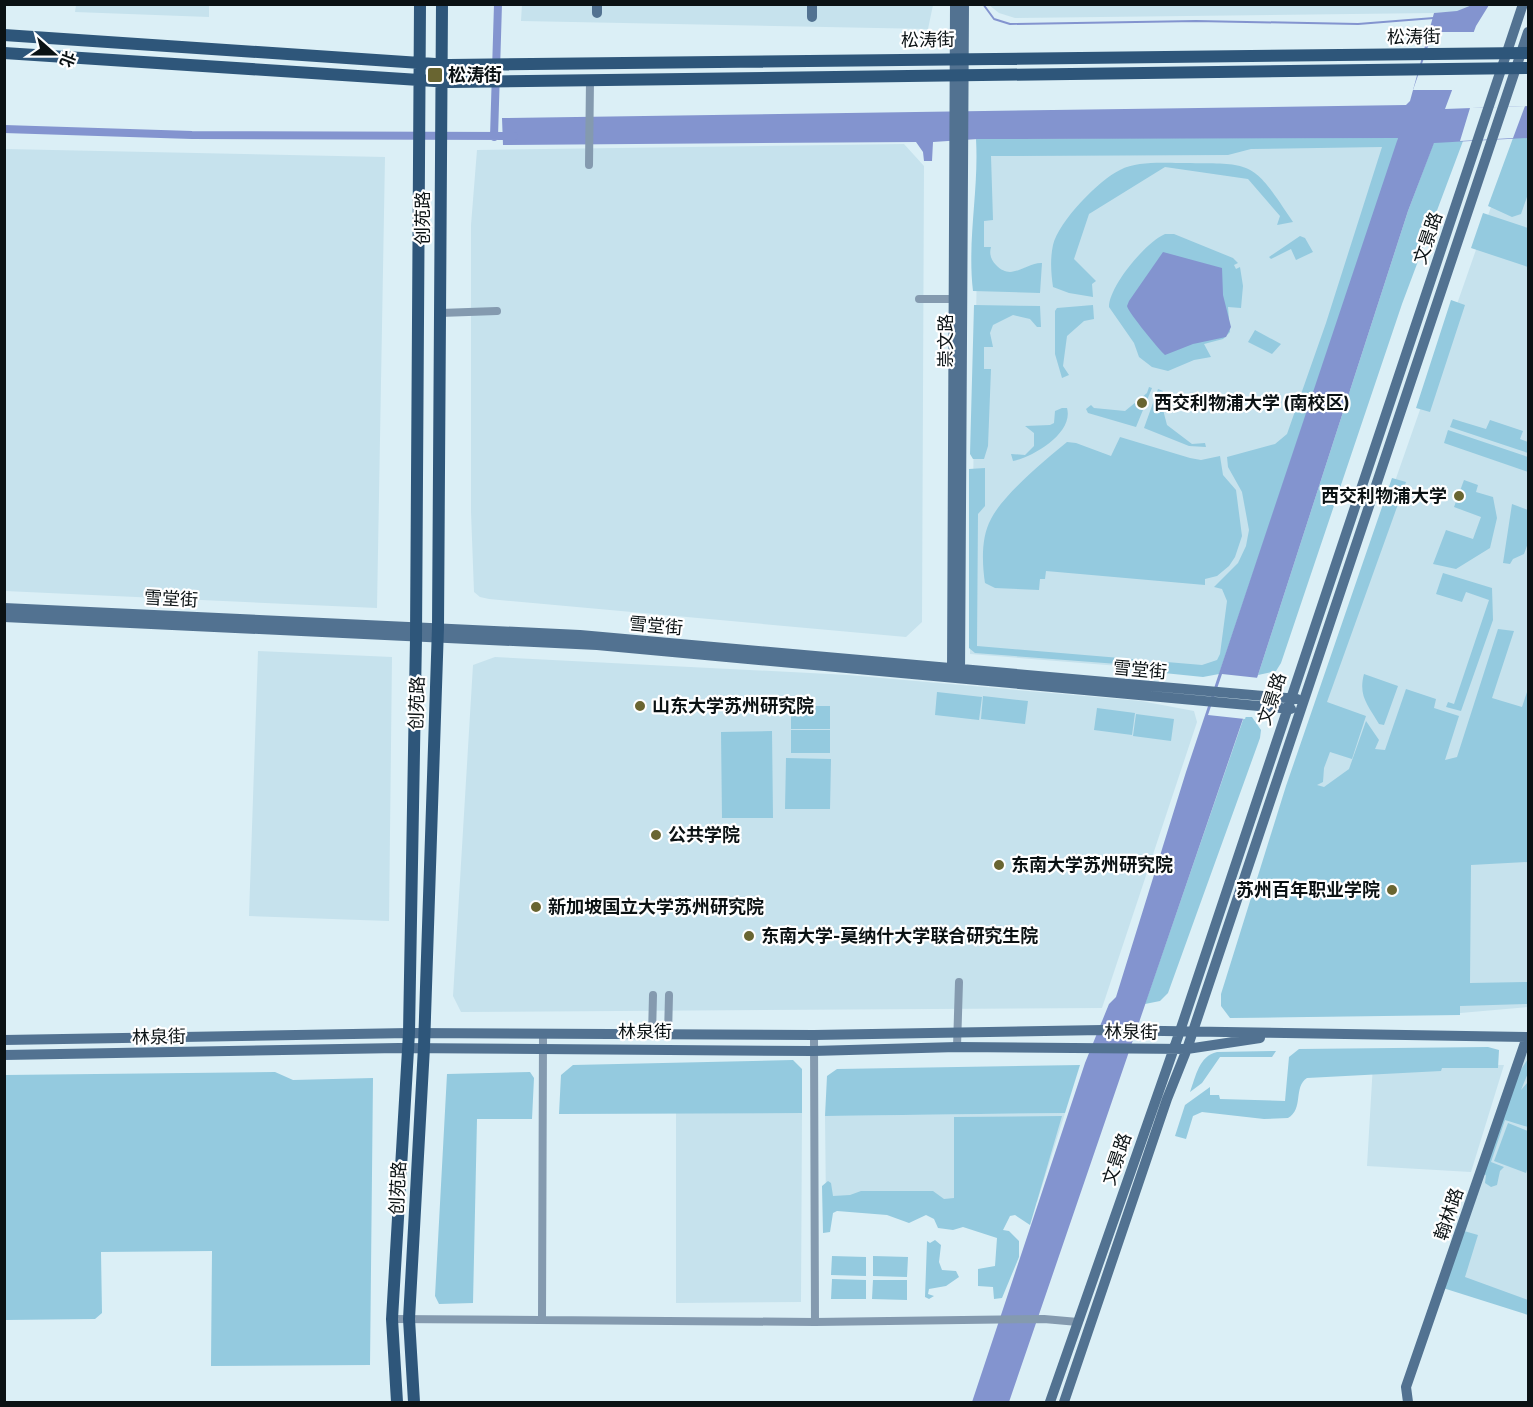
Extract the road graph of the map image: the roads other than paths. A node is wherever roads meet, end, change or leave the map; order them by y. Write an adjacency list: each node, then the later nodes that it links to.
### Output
1 (420, 4): 14 (main road, 创苑路)
2 (442, 4): 15 (main road, 创苑路)
3 (812, 4): 7 (main road)
4 (955, 4): 13 (main road, 崇文路)
5 (964, 4): 13 (main road, 崇文路)
6 (1523, 4): 11 (main road, 文景路)
7 (812, 17)
8 (1528, 32): 12 (main road, 文景路)
9 (4, 35): 14 (main road, 松涛街)
10 (4, 53): 19 (main road, 松涛街)
11 (1507, 53): 12 (main road, 松涛街); 13 (main road, 松涛街); 17 (main road, 文景路)
12 (1525, 53): 16 (main road, 文景路)
13 (959, 58): 15 (main road, 松涛街); 18 (main road, 崇文路)
14 (420, 64): 15 (main road, 松涛街); 19 (main road, 创苑路)
15 (441, 65): 21 (main road, 创苑路)
16 (1522, 68): 17 (main road, 松涛街); 33 (main road, 文景路)
17 (1502, 69): 18 (main road, 松涛街); 32 (main road, 文景路)
18 (960, 73): 20 (main road, 松涛街); 24 (main road, 崇文路)
19 (420, 80): 21 (main road, 松涛街); 29 (main road, 创苑路)
20 (590, 80): 21 (main road, 松涛街); 22 (street)
21 (441, 81): 26 (main road, 创苑路)
22 (589, 165)
23 (922, 299): 24 (street)
24 (954, 299): 31 (main road, 崇文路)
25 (497, 311): 26 (street)
26 (440, 313): 30 (main road, 创苑路)
27 (4, 608): 29 (main road, 雪堂街)
28 (4, 617): 29 (main road, 雪堂街)
29 (416, 632): 30 (main road, 雪堂街); 40 (main road, 创苑路)
30 (438, 633): 31 (main road, 雪堂街); 41 (main road, 创苑路)
31 (956, 674): 32 (main road, 雪堂街)
32 (1288, 704): 33 (main road, 雪堂街); 37 (main road, 文景路)
33 (1302, 705): 38 (main road, 文景路)
34 (959, 982): 39 (street)
35 (669, 994): 45 (street)
36 (653, 995): 44 (street)
37 (1180, 1031): 38 (main road, 林泉街); 39 (main road, 林泉街); 52 (main road, 文景路)
38 (1193, 1031): 42 (main road, 林泉街); 53 (main road, 文景路)
39 (957, 1032): 46 (main road, 林泉街); 49 (street)
40 (409, 1033): 41 (main road, 林泉街); 48 (main road, 林泉街); 50 (main road, 创苑路)
41 (425, 1033): 43 (main road, 林泉街); 51 (main road, 创苑路)
42 (1284, 1034): 47 (main road, 林泉街); 53 (main road, 林泉街)
43 (543, 1035): 44 (main road, 林泉街); 54 (street)
44 (652, 1035): 45 (main road, 林泉街)
45 (668, 1035): 46 (main road, 林泉街)
46 (814, 1035): 55 (street)
47 (1528, 1036): 66 (main road, 翰林路)
48 (4, 1040)
49 (957, 1047): 52 (main road, 林泉街); 55 (main road, 林泉街)
50 (407, 1048): 51 (main road, 林泉街); 56 (main road, 林泉街); 57 (main road, 创苑路)
51 (424, 1048): 54 (main road, 林泉街); 58 (main road, 创苑路)
52 (1173, 1049): 53 (main road, 林泉街); 61 (main road, 文景路)
53 (1187, 1049): 65 (main road, 文景路)
54 (542, 1050): 55 (main road, 林泉街); 59 (street)
55 (813, 1051): 60 (street)
56 (4, 1055)
57 (392, 1319): 58 (street); 62 (main road, 创苑路)
58 (409, 1319): 59 (street); 63 (main road, 创苑路)
59 (543, 1319): 60 (street)
60 (815, 1322): 61 (street)
61 (1078, 1322): 64 (main road, 文景路)
62 (397, 1402)
63 (414, 1402)
64 (1050, 1402)
65 (1064, 1402)
66 (1408, 1402)

